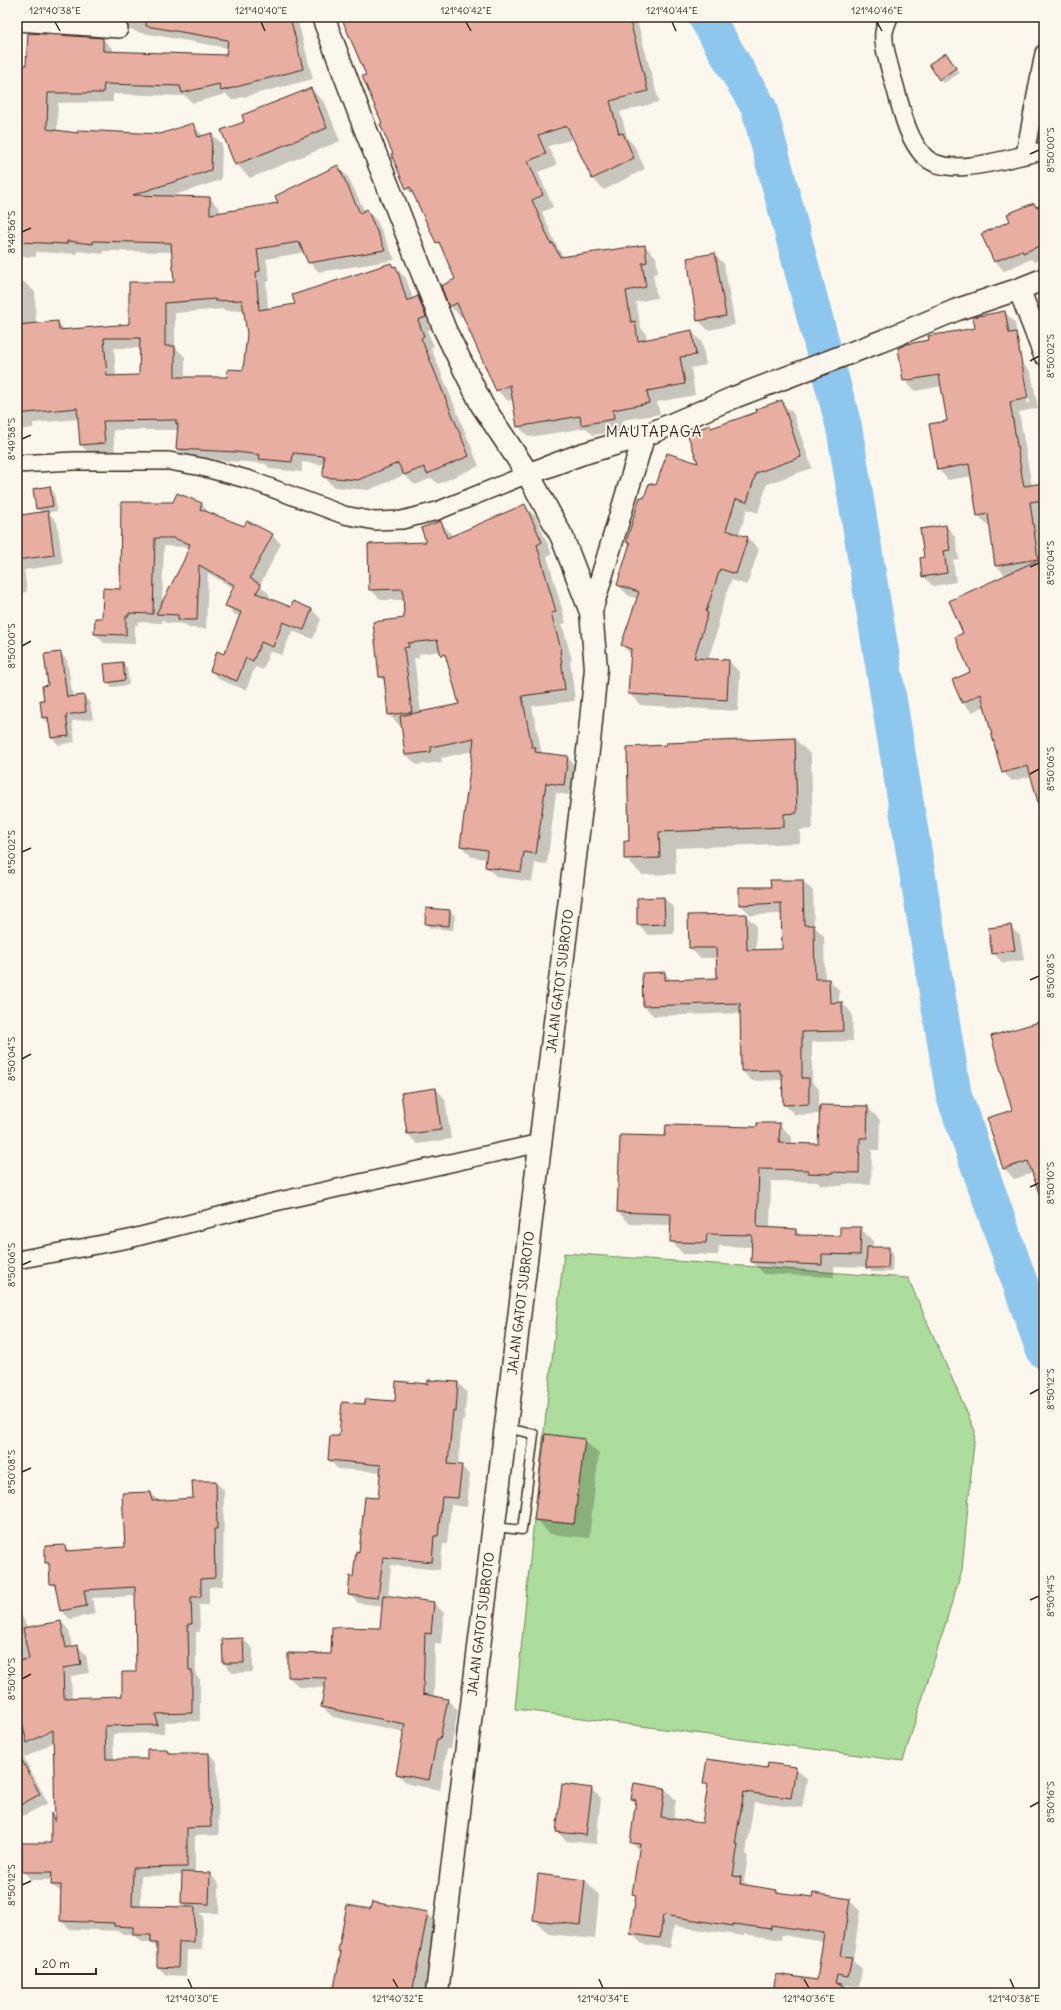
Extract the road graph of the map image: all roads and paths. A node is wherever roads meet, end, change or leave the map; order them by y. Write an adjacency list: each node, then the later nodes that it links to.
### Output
1 (323, 17): 13 (highway, JALAN GATOT SUBROTO)
2 (889, 17): 7 (street)
3 (17, 22): 4 (street)
4 (119, 29)
5 (1044, 53): 7 (street)
6 (1044, 151): 7 (street)
7 (1025, 154)
8 (1044, 279): 9 (street)
9 (1019, 289): 10 (street); 11 (street)
10 (1044, 354)
11 (644, 436): 13 (street); 14 (street)
12 (17, 464): 13 (street)
13 (528, 474): 14 (highway, JALAN GATOT SUBROTO)
14 (591, 612): 15 (highway, JALAN GATOT SUBROTO)
15 (540, 1143): 16 (street); 17 (highway, JALAN GATOT SUBROTO)
16 (17, 1260)
17 (505, 1428): 18 (highway, JALAN GATOT SUBROTO); 18 (lane)
18 (493, 1527): 19 (highway, JALAN GATOT SUBROTO)
19 (437, 1993)

